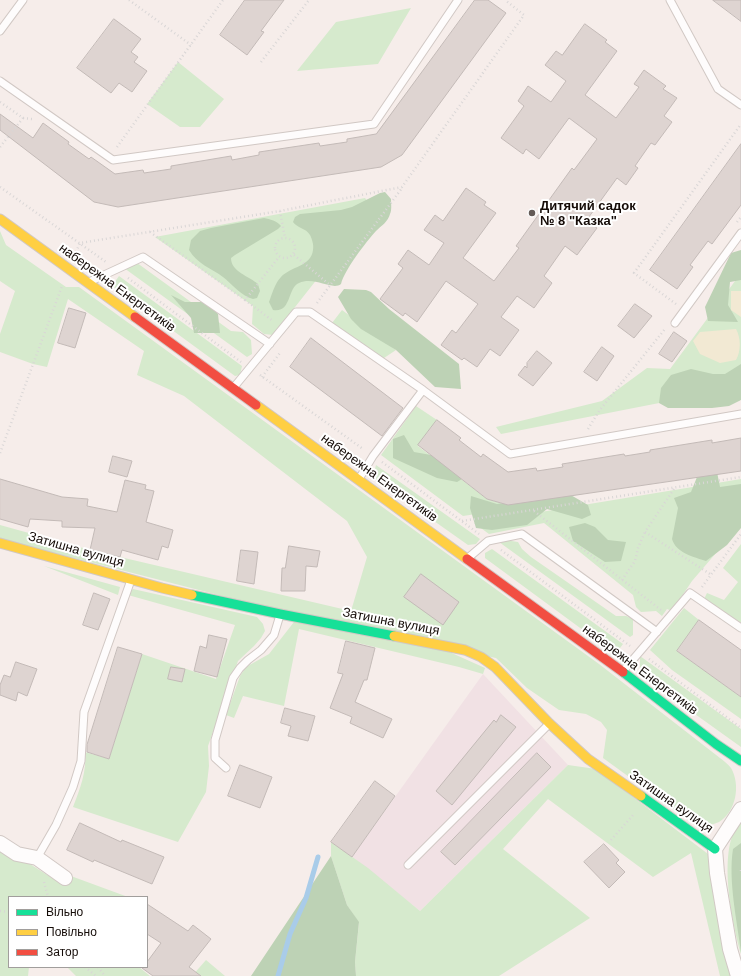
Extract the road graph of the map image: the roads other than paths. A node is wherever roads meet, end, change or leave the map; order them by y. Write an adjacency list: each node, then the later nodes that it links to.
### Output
1 (22, 0): 4 (lane)
2 (458, 0): 5 (lane)
3 (670, 0): 6 (lane)
4 (0, 31)
5 (0, 81)
6 (741, 105)
7 (0, 219): 9 (street, набережна Енергетиків)
8 (741, 233): 10 (lane)
9 (87, 282): 11 (lane); 12 (street, набережна Енергетиків)
10 (671, 325)
11 (270, 344): 12 (lane); 13 (lane)
12 (233, 388): 15 (street, набережна Енергетиків)
13 (423, 390): 14 (lane); 15 (lane)
14 (741, 414)
15 (359, 479): 17 (street, набережна Енергетиків)
16 (0, 543): 18 (street, Затишна вулиця)
17 (467, 559): 21 (lane); 22 (street, набережна Енергетиків)
18 (132, 579): 19 (street, Затишна вулиця); 29 (lane)
19 (280, 614): 23 (street, Затишна вулиця); 25 (lane)
20 (741, 628): 21 (lane)
21 (657, 632): 22 (lane)
22 (623, 672): 24 (street, набережна Енергетиків)
23 (549, 723): 28 (street, Затишна вулиця); 30 (lane)
24 (741, 761)
25 (226, 768)
26 (741, 809): 28 (street)
27 (0, 843): 29 (street)
28 (715, 849): 32 (street)
29 (38, 858): 31 (street)
30 (408, 865)
31 (65, 878)
32 (738, 976)

